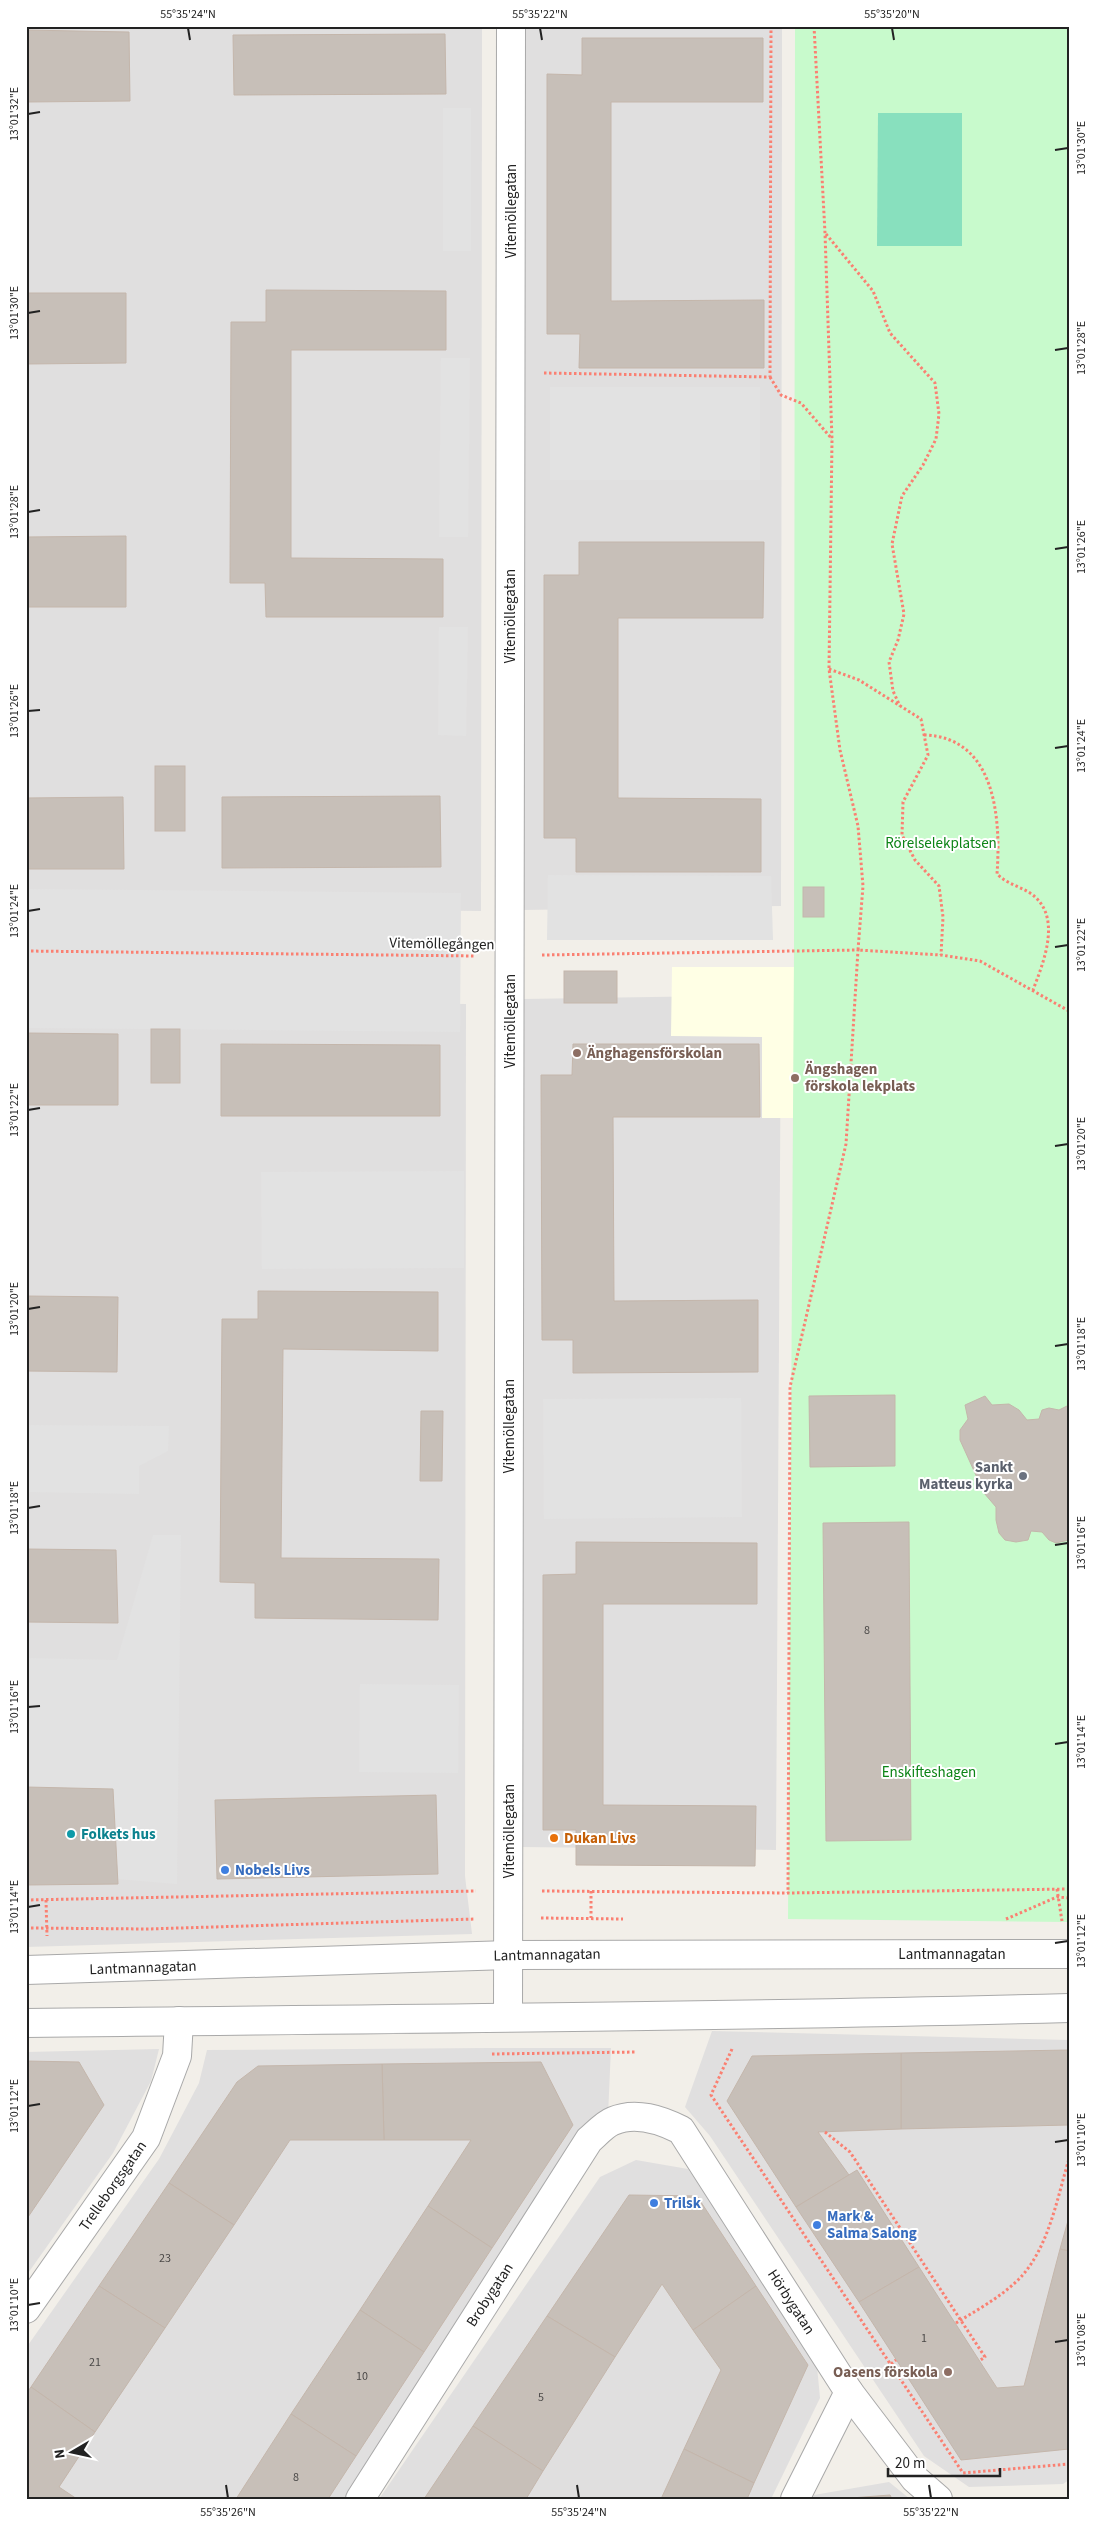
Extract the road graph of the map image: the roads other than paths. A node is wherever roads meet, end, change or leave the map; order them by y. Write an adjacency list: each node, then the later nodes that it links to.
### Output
1 (511, 26): 3 (street, Vitemöllegatan)
2 (1069, 1954): 3 (street, Lantmannagatan)
3 (509, 1955): 4 (street, Lantmannagatan); 6 (street, Vitemöllegatan)
4 (26, 1970)
5 (1069, 2008): 6 (street)
6 (508, 2016): 7 (street)
7 (179, 2021): 8 (street); 10 (street, Trelleborgsgatan)
8 (26, 2022)
9 (640, 2116): 11 (street, Hörbygatan); 12 (street, Brobygatan)
10 (26, 2309)
11 (849, 2392): 13 (street); 14 (street, Hörbygatan)
12 (360, 2499)
13 (794, 2499)
14 (938, 2499)

